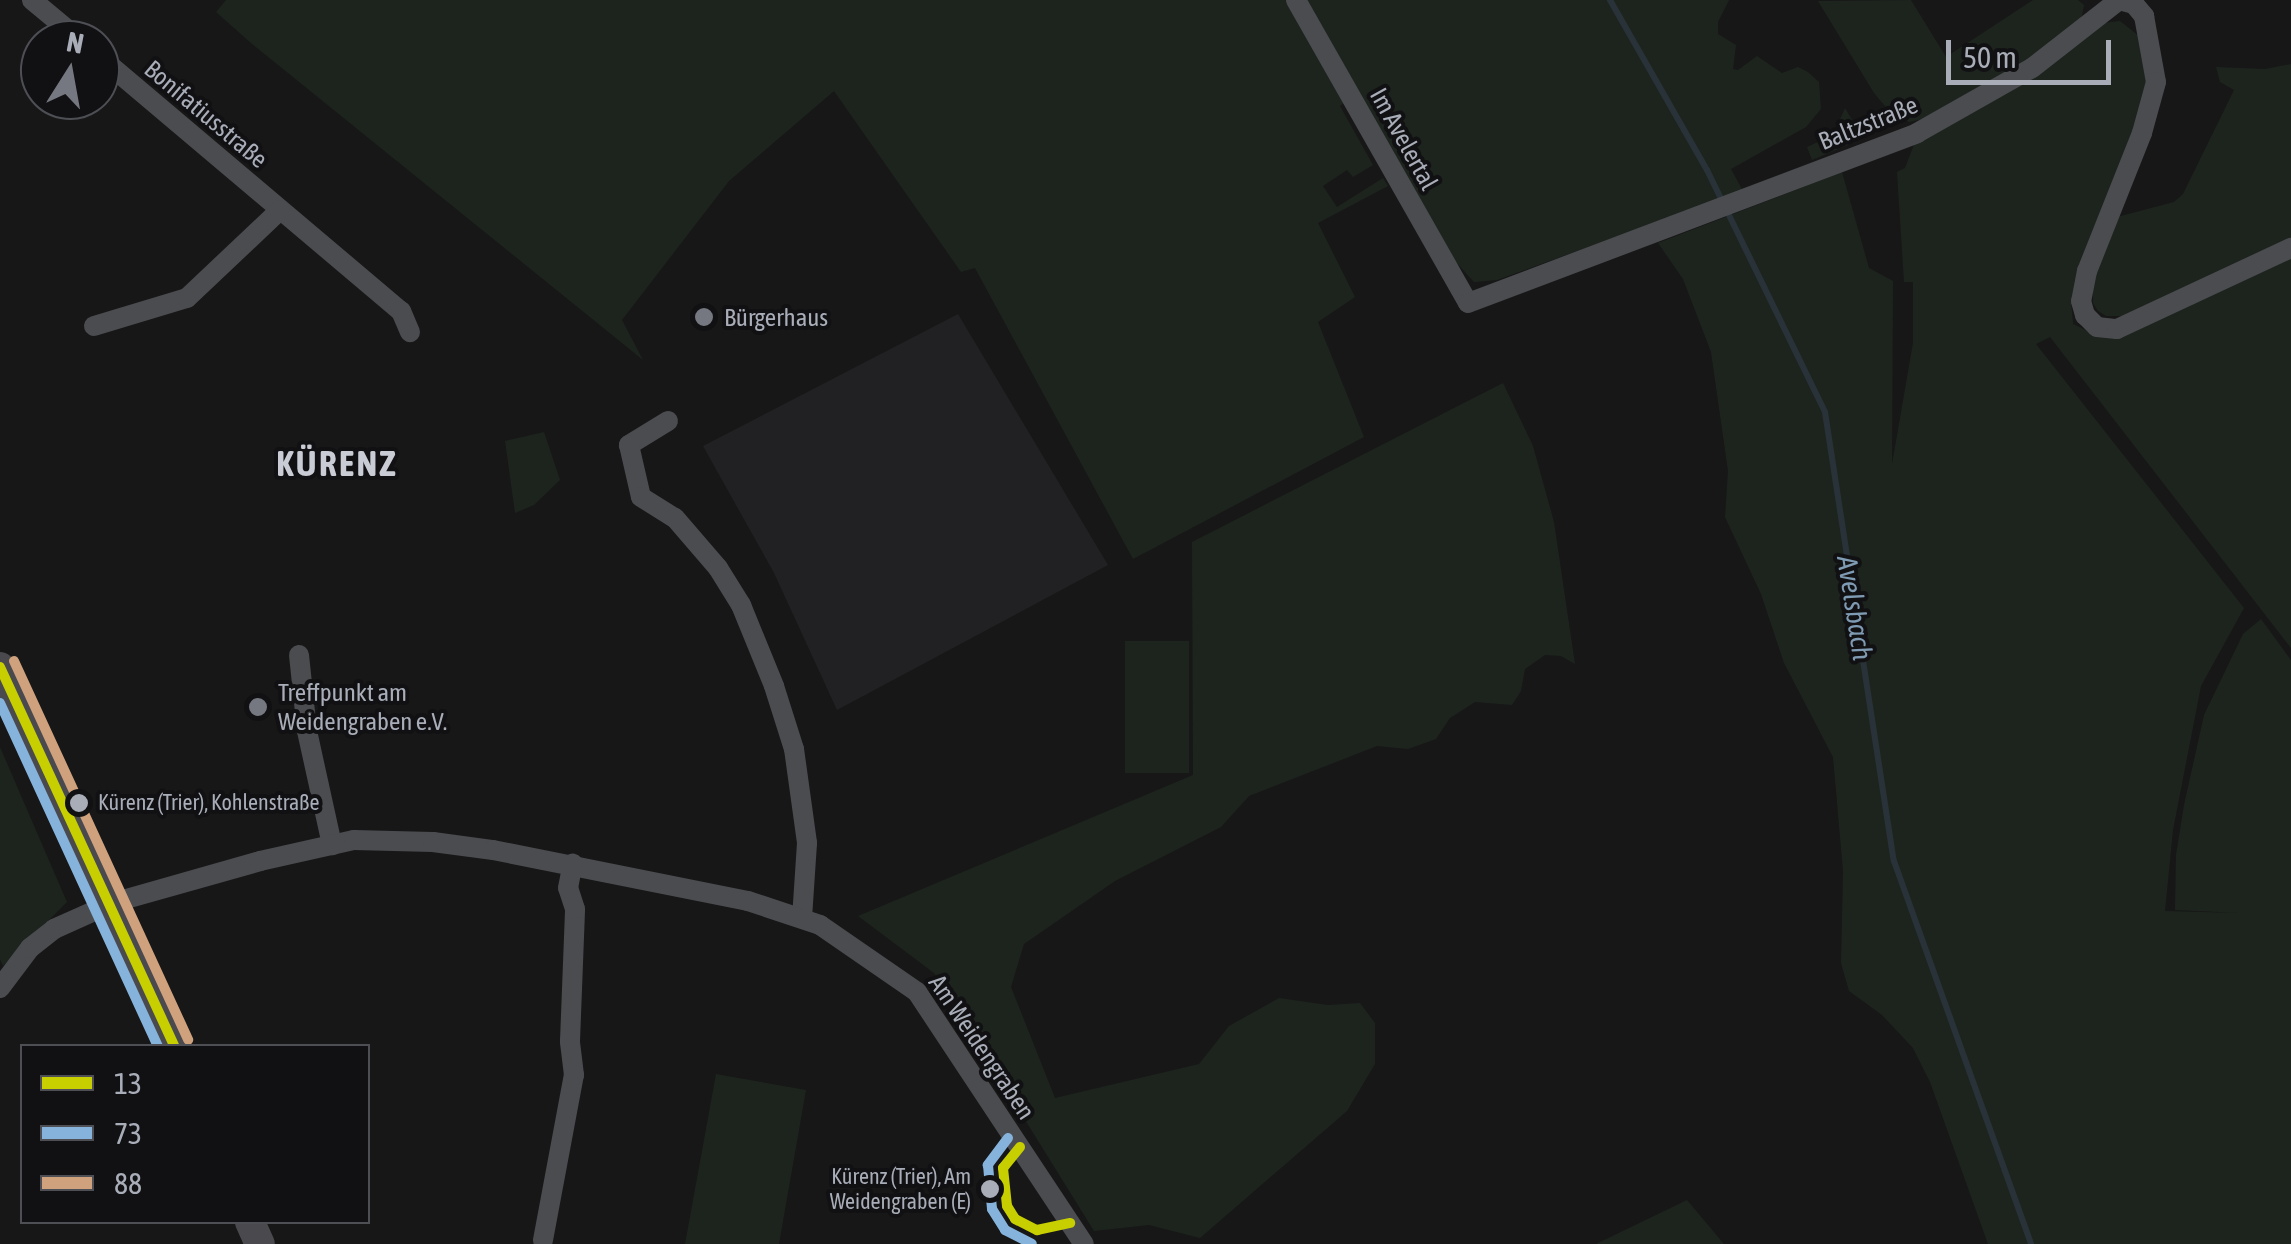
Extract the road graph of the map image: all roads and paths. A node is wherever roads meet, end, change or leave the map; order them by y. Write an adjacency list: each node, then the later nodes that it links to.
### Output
1 (32, 0): 3 (street)
2 (1296, 0): 7 (street, Im Avelertal)
3 (56, 20)
4 (120, 74): 5 (street, Bonifatiusstraße)
5 (280, 210): 8 (street); 9 (street, Bonifatiusstraße)
6 (2291, 248): 7 (street, Baltzstraße)
7 (1468, 303)
8 (94, 326)
9 (410, 332)
10 (668, 421): 16 (street)
11 (299, 654): 13 (street)
12 (0, 666): 15 (main road)
13 (332, 845): 14 (street, Am Weidengraben); 15 (street, Am Weidengraben)
14 (573, 863): 16 (street, Am Weidengraben); 19 (street)
15 (112, 903): 17 (street, Am Weidengraben); 18 (main road)
16 (802, 918): 20 (street, Am Weidengraben)
17 (0, 988)
18 (173, 1044)
19 (543, 1240)
20 (1084, 1244)

